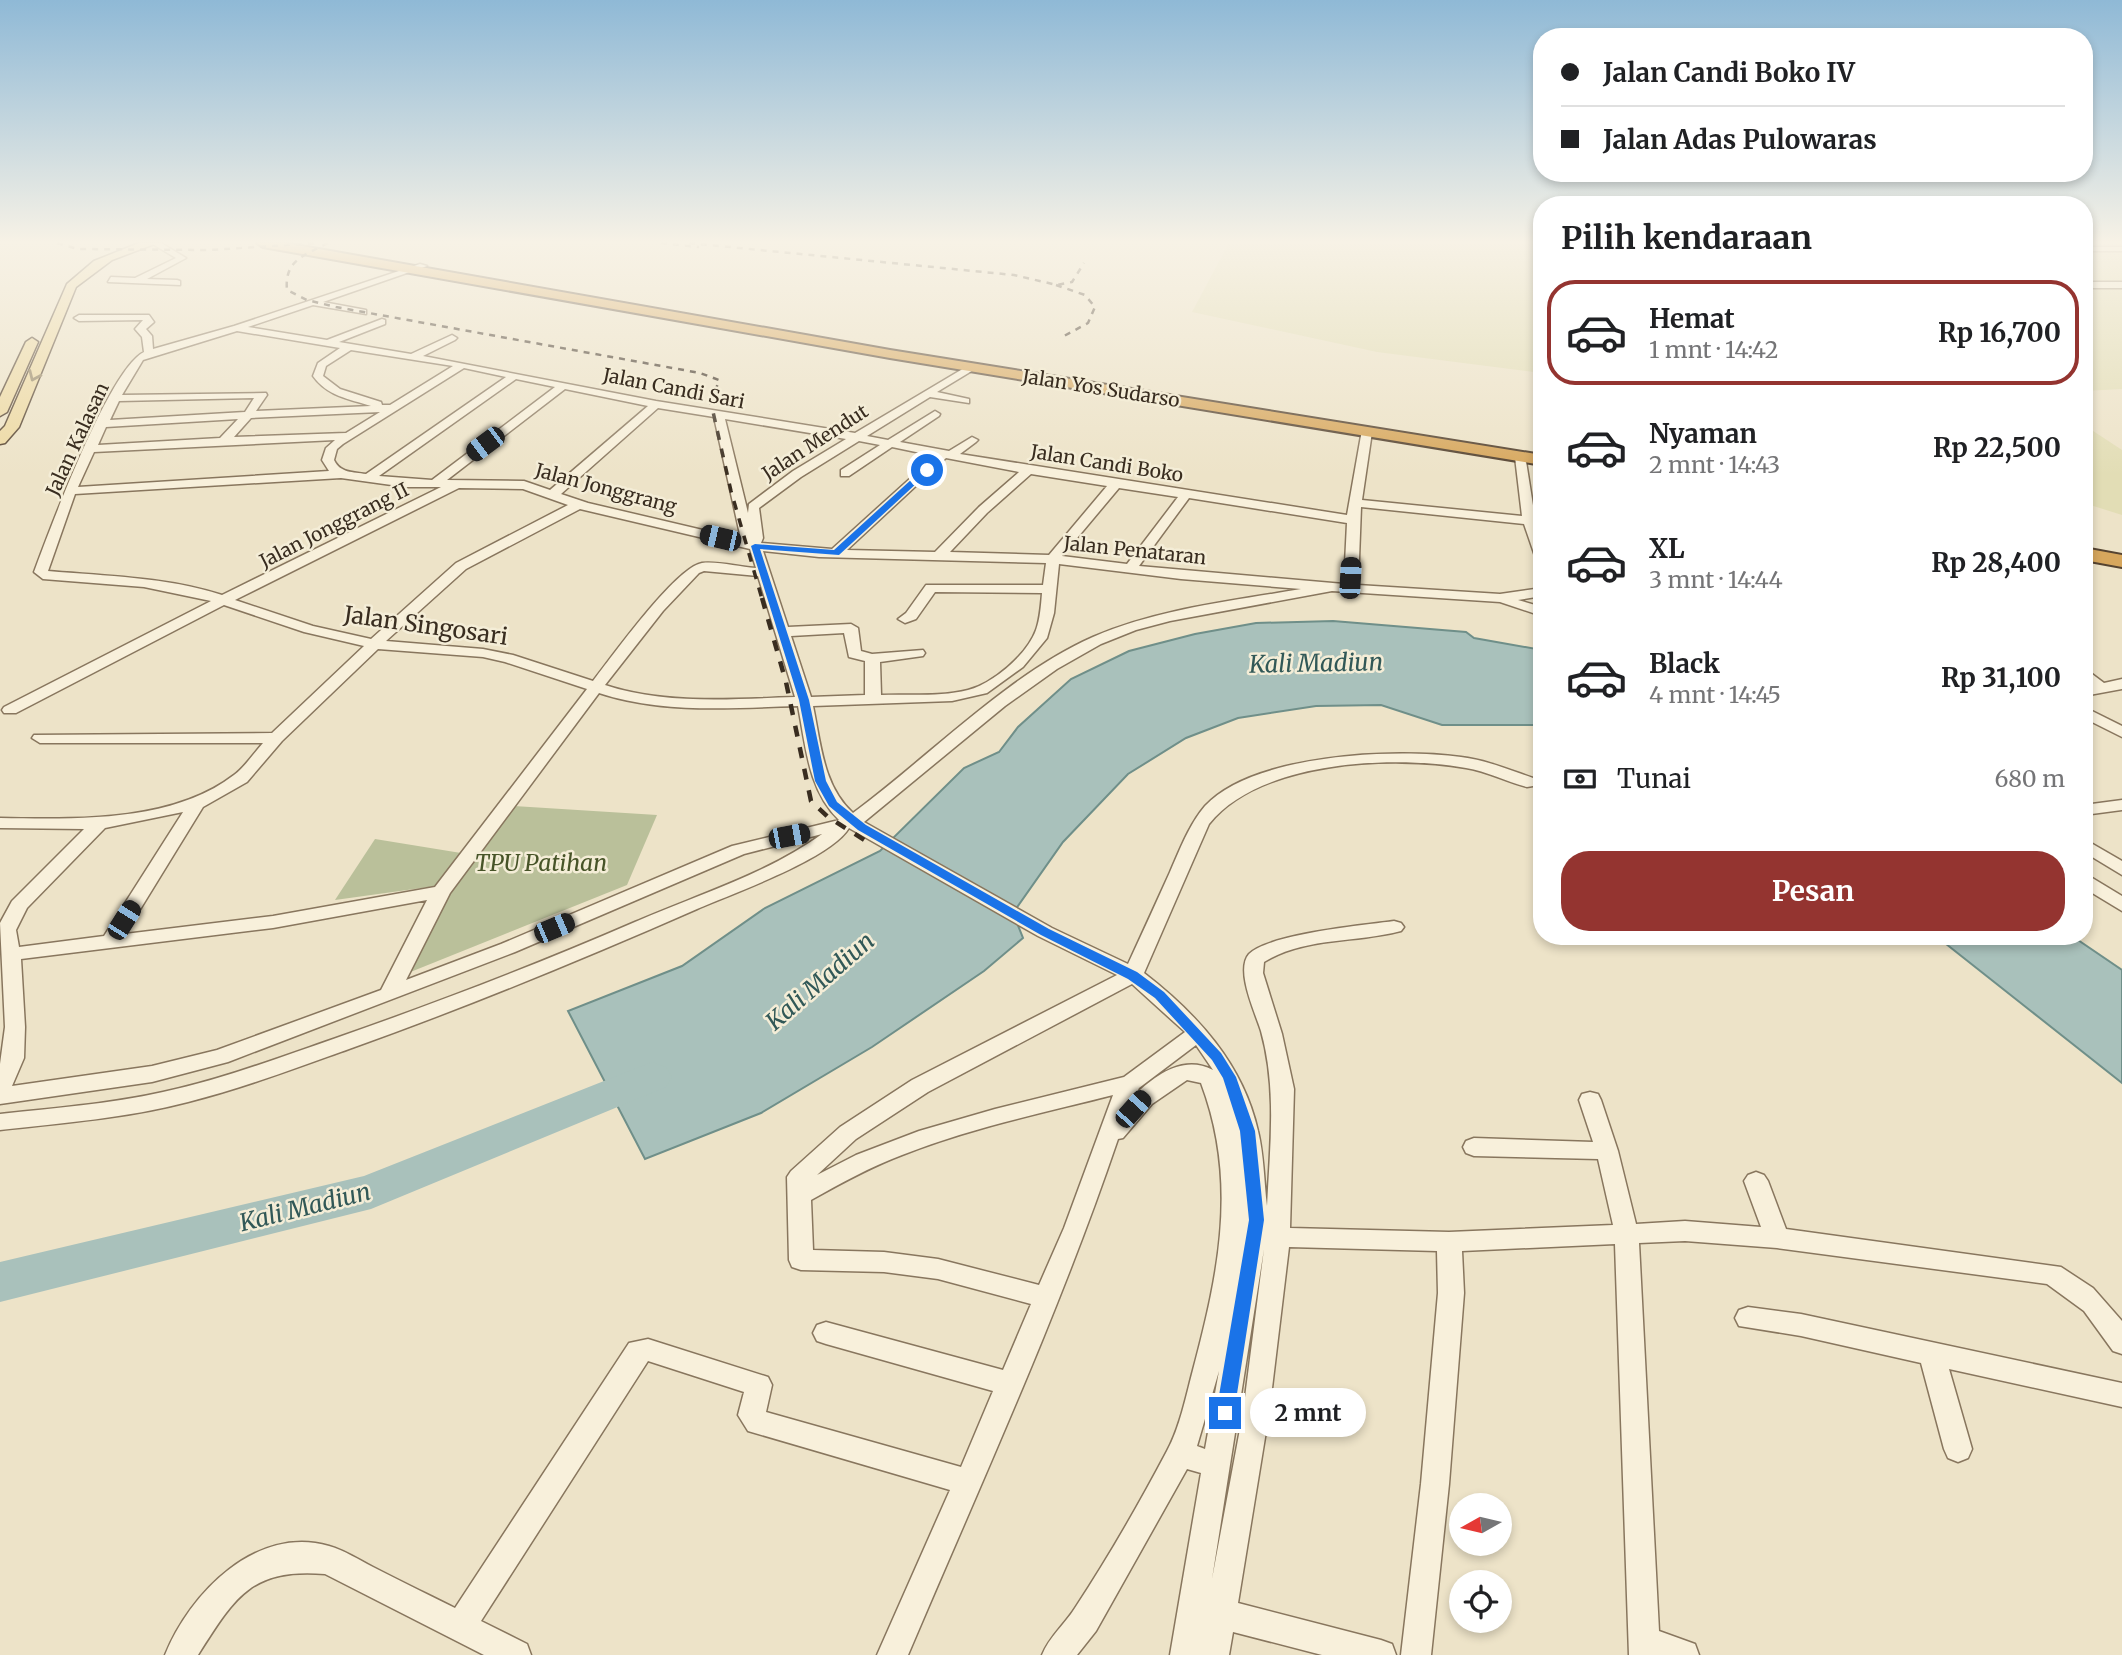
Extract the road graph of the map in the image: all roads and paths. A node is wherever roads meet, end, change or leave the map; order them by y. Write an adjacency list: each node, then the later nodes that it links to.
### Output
1 (42, 320): 24 (main road)
2 (56, 320): 32 (main road, one-way to 32)
3 (148, 320): 12 (street)
4 (261, 320): 8 (street)
5 (714, 320): 15 (highway, Jalan Yos Sudarso)
6 (728, 320): 22 (highway, Jalan Yos Sudarso)
7 (382, 322): 10 (street)
8 (237, 328): 10 (street, Jalan Candi Sari); 12 (street)
9 (452, 338): 13 (street)
10 (328, 343): 11 (street, Jalan Candi Sari)
11 (350, 346): 13 (street, Jalan Candi Sari); 23 (street)
12 (149, 353): 19 (street, Jalan Kalasan)
13 (412, 357): 14 (street, Jalan Candi Sari)
14 (462, 365): 16 (street, Jalan Candi Sari); 23 (street)
15 (971, 366): 18 (street, Jalan Mendut); 22 (highway, Jalan Yos Sudarso)
16 (514, 376): 17 (street, Jalan Candi Sari); 44 (street)
17 (564, 385): 21 (street, Jalan Candi Sari); 46 (street)
18 (926, 393): 20 (street); 31 (street, Jalan Mendut)
19 (115, 398): 26 (street); 28 (street, Jalan Kalasan)
20 (965, 401)
21 (656, 404): 27 (street, Jalan Candi Sari); 50 (street)
22 (1222, 405): 29 (highway, Jalan Yos Sudarso); 37 (highway, Jalan Yos Sudarso)
23 (388, 408): 26 (street); 30 (street)
24 (0, 412)
25 (935, 414): 35 (street)
26 (248, 415): 28 (street); 34 (street)
27 (719, 415): 31 (street, Jalan Candi Sari); 54 (street)
28 (101, 424): 36 (street, Jalan Kalasan)
29 (1366, 432): 39 (highway, Jalan Yos Sudarso); 51 (street)
30 (349, 436): 34 (street); 43 (street)
31 (856, 437): 35 (street, Jalan Candi Boko); 54 (street, Jalan Mendut)
32 (0, 440)
33 (972, 440): 38 (street)
34 (220, 441): 36 (street)
35 (890, 443): 38 (street, Jalan Candi Boko); 42 (street)
36 (90, 449): 48 (street, Jalan Kalasan)
37 (1533, 452)
38 (949, 454): 41 (street, Jalan Candi Boko); 59 (street)
39 (1521, 457): 40 (highway, Jalan Yos Sudarso); 53 (street)
40 (1533, 459)
41 (1028, 470): 45 (street, Jalan Candi Boko); 61 (street)
42 (845, 473)
43 (341, 474): 44 (street, Jalan Jonggrang); 48 (street, Jalan Jonggrang)
44 (367, 479): 46 (street, Jalan Jonggrang)
45 (1117, 482): 49 (street, Jalan Candi Boko); 63 (street)
46 (434, 484): 47 (street, Jalan Jonggrang)
47 (458, 484): 50 (street, Jalan Jonggrang); 72 (street, Jalan Jonggrang II)
48 (70, 491): 67 (street, Jalan Kalasan)
49 (1186, 493): 55 (street, Jalan Candi Boko); 65 (street)
50 (553, 494): 52 (street, Jalan Jonggrang)
51 (1357, 503): 55 (street); 56 (street)
52 (579, 504): 57 (street, Jalan Jonggrang); 77 (street)
53 (1533, 508)
54 (748, 514): 57 (street)
55 (1353, 520): 69 (street)
56 (1533, 521)
57 (755, 544): 59 (street, Jalan Jonggrang); 66 (street)
58 (2093, 550): 60 (highway)
59 (836, 553): 61 (street, Jalan Jonggrang)
60 (2122, 555)
61 (938, 556): 63 (street, Jalan Jonggrang)
62 (2093, 556): 64 (highway)
63 (1053, 559): 65 (street, Jalan Penataran); 70 (street, Jalan Penataran)
64 (2122, 561)
65 (1130, 569): 68 (street, Jalan Penataran)
66 (764, 573): 76 (street); 82 (street)
67 (43, 575): 72 (street, Jalan Singosari)
68 (1334, 587): 69 (street, Jalan Penataran); 97 (street)
69 (1350, 588): 73 (street, Jalan Penataran)
70 (1048, 589): 75 (street); 85 (street, Jalan Penataran)
71 (1533, 595): 73 (street)
72 (228, 600): 77 (street, Jalan Singosari); 87 (street, Jalan Jonggrang II)
73 (1511, 602): 74 (street)
74 (1533, 609)
75 (905, 619)
76 (784, 632): 79 (street); 86 (street)
77 (374, 645): 82 (street, Jalan Singosari); 91 (street)
78 (918, 653): 79 (street)
79 (872, 658): 85 (street)
80 (2093, 680): 83 (street)
81 (2122, 684): 83 (street)
82 (595, 687): 86 (street, Jalan Singosari); 102 (street)
83 (2100, 687): 84 (street)
84 (2093, 689)
85 (873, 698): 86 (street, Jalan Penataran)
86 (804, 700): 97 (street)
87 (10, 710)
88 (2093, 717): 89 (street)
89 (2122, 732)
90 (40, 738): 91 (street)
91 (276, 738): 93 (street)
92 (1527, 782): 107 (street)
93 (197, 804): 98 (street); 105 (street)
94 (2122, 805): 95 (street)
95 (2093, 809)
96 (0, 823): 98 (street)
97 (849, 823): 107 (street); 108 (street); 114 (street)
98 (99, 824): 106 (street)
99 (2093, 850): 100 (street)
100 (2122, 869)
101 (2093, 886): 103 (street)
102 (441, 892): 105 (street); 108 (street)
103 (2122, 905)
104 (1394, 927): 121 (street)
105 (109, 944): 106 (street)
106 (10, 954): 111 (street)
107 (1133, 975): 109 (street); 119 (street)
108 (388, 995): 112 (street)
109 (1198, 1033): 110 (street); 133 (street)
110 (1131, 1083): 115 (street); 119 (street)
111 (0, 1089)
112 (0, 1096)
113 (1590, 1100): 117 (street)
114 (0, 1122)
115 (1108, 1140): 124 (street); 132 (street)
116 (1474, 1147): 117 (street)
117 (1607, 1151): 120 (street)
118 (1756, 1181): 122 (street)
119 (798, 1196): 124 (street)
120 (1627, 1234): 122 (street); 123 (street); 137 (street)
121 (1278, 1237): 123 (street); 135 (street)
122 (1777, 1238): 127 (street)
123 (1449, 1242): 145 (street)
124 (1047, 1298): 129 (street)
125 (1748, 1318): 128 (street)
126 (826, 1333): 129 (street)
127 (2122, 1343)
128 (1932, 1354): 130 (street); 131 (street)
129 (1011, 1384): 134 (street)
130 (2122, 1395)
131 (1958, 1449)
132 (1181, 1454): 133 (street); 141 (street)
133 (1217, 1465): 135 (street)
134 (968, 1482): 136 (street); 140 (street)
135 (1207, 1610): 142 (street); 143 (street); 144 (street)
136 (460, 1627): 138 (street); 139 (street)
137 (1644, 1648): 146 (street)
138 (180, 1655)
139 (516, 1655)
140 (892, 1655)
141 (1058, 1655)
142 (1185, 1655)
143 (1213, 1655)
144 (1381, 1655)
145 (1416, 1655)
146 (1684, 1655)

